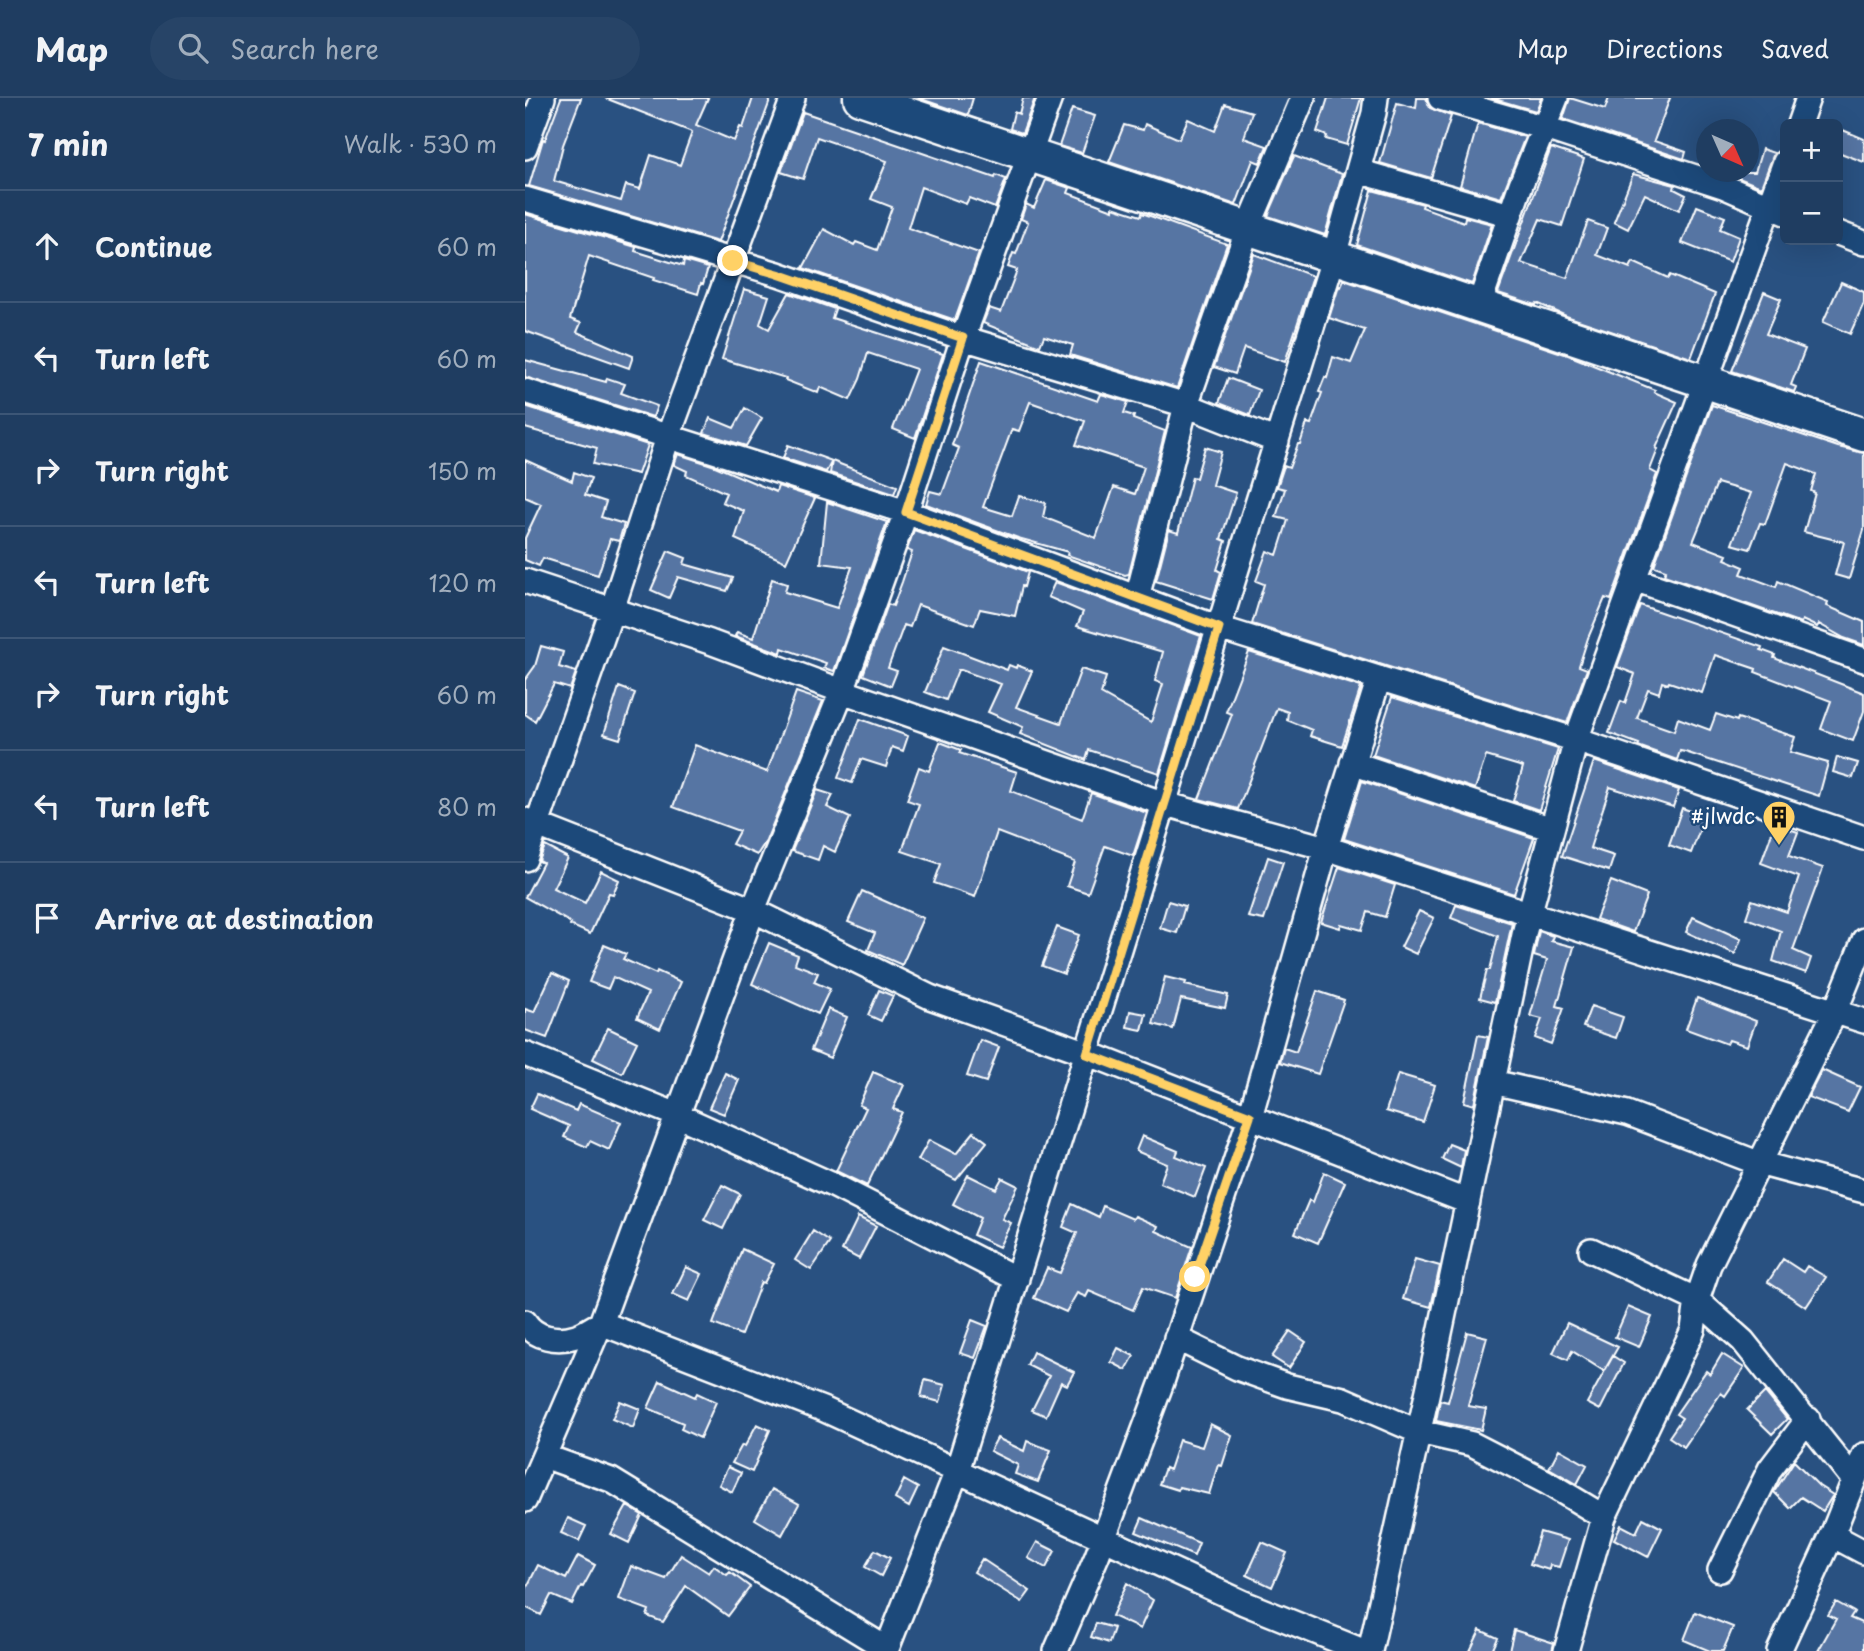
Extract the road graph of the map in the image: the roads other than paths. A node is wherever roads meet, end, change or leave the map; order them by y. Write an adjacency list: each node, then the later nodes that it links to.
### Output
1 (543, 98): 12 (street)
2 (793, 98): 23 (street)
3 (860, 98): 13 (main road)
4 (1050, 98): 13 (street)
5 (1303, 98): 19 (street)
6 (1376, 98): 14 (street)
7 (1440, 98): 11 (street)
8 (1556, 98): 11 (street)
9 (1808, 98): 10 (street)
10 (1801, 119)
11 (1545, 128): 17 (street); 18 (street)
12 (525, 147)
13 (1030, 155): 19 (main road); 25 (street)
14 (1358, 171): 18 (street); 22 (street)
15 (1782, 182): 17 (street)
16 (525, 199): 23 (street)
17 (1777, 210): 26 (street)
18 (1510, 215): 24 (street)
19 (1248, 228): 22 (main road); 28 (street)
20 (1843, 235): 21 (street)
21 (1864, 243)
22 (1334, 256): 24 (main road); 31 (street)
23 (733, 261): 25 (street); 30 (street)
24 (1479, 305): 26 (main road)
25 (963, 338): 28 (street); 32 (street)
26 (1706, 381): 29 (main road); 33 (street)
27 (525, 391): 30 (street)
28 (1186, 405): 31 (street); 35 (street)
29 (1864, 435)
30 (668, 437): 32 (street); 36 (street)
31 (1277, 441): 37 (street)
32 (906, 512): 35 (street); 40 (street)
33 (1634, 579): 38 (street); 41 (street)
34 (525, 581): 36 (street)
35 (1137, 598): 37 (street)
36 (612, 610): 40 (street); 44 (street)
37 (1219, 628): 39 (street); 43 (street)
38 (1864, 660)
39 (1379, 678): 41 (street); 42 (street)
40 (842, 691): 43 (street); 49 (street)
41 (1576, 740): 45 (street); 46 (street)
42 (1352, 763): 45 (street); 47 (street)
43 (1165, 803): 47 (street); 55 (street)
44 (531, 822): 48 (street); 49 (street)
45 (1552, 829): 50 (street)
46 (1864, 838)
47 (1326, 848): 50 (street); 58 (street)
48 (525, 859)
49 (753, 910): 55 (street); 57 (street)
50 (1529, 913): 52 (street); 56 (street)
51 (1864, 940): 52 (street)
52 (1835, 1012): 53 (street); 59 (street)
53 (1864, 1021)
54 (525, 1054): 57 (street)
55 (1087, 1054): 58 (street); 63 (street)
56 (1493, 1082): 59 (street); 61 (street)
57 (677, 1115): 63 (street); 66 (street)
58 (1250, 1116): 61 (street); 67 (street)
59 (1758, 1163): 60 (street); 64 (street)
60 (1864, 1191)
61 (1468, 1202): 69 (street)
62 (1591, 1250): 64 (street)
63 (1017, 1279): 72 (street)
64 (1697, 1300): 68 (street); 75 (street)
65 (525, 1322): 66 (street)
66 (601, 1323): 71 (street); 72 (street)
67 (1176, 1338): 69 (street); 77 (street)
68 (1808, 1419): 73 (street); 79 (street)
69 (1419, 1432): 75 (street); 83 (street)
70 (1864, 1455): 73 (street)
71 (544, 1456): 74 (street); 80 (street)
72 (957, 1471): 77 (street); 80 (street)
73 (1854, 1480): 76 (street)
74 (525, 1500)
75 (1604, 1517): 84 (street)
76 (1832, 1535): 78 (street); 85 (street)
77 (1103, 1539): 81 (street); 82 (street)
78 (1864, 1552)
79 (1720, 1570)
80 (886, 1650)
81 (1056, 1651)
82 (1363, 1651)
83 (1370, 1651)
84 (1566, 1651)
85 (1779, 1651)

